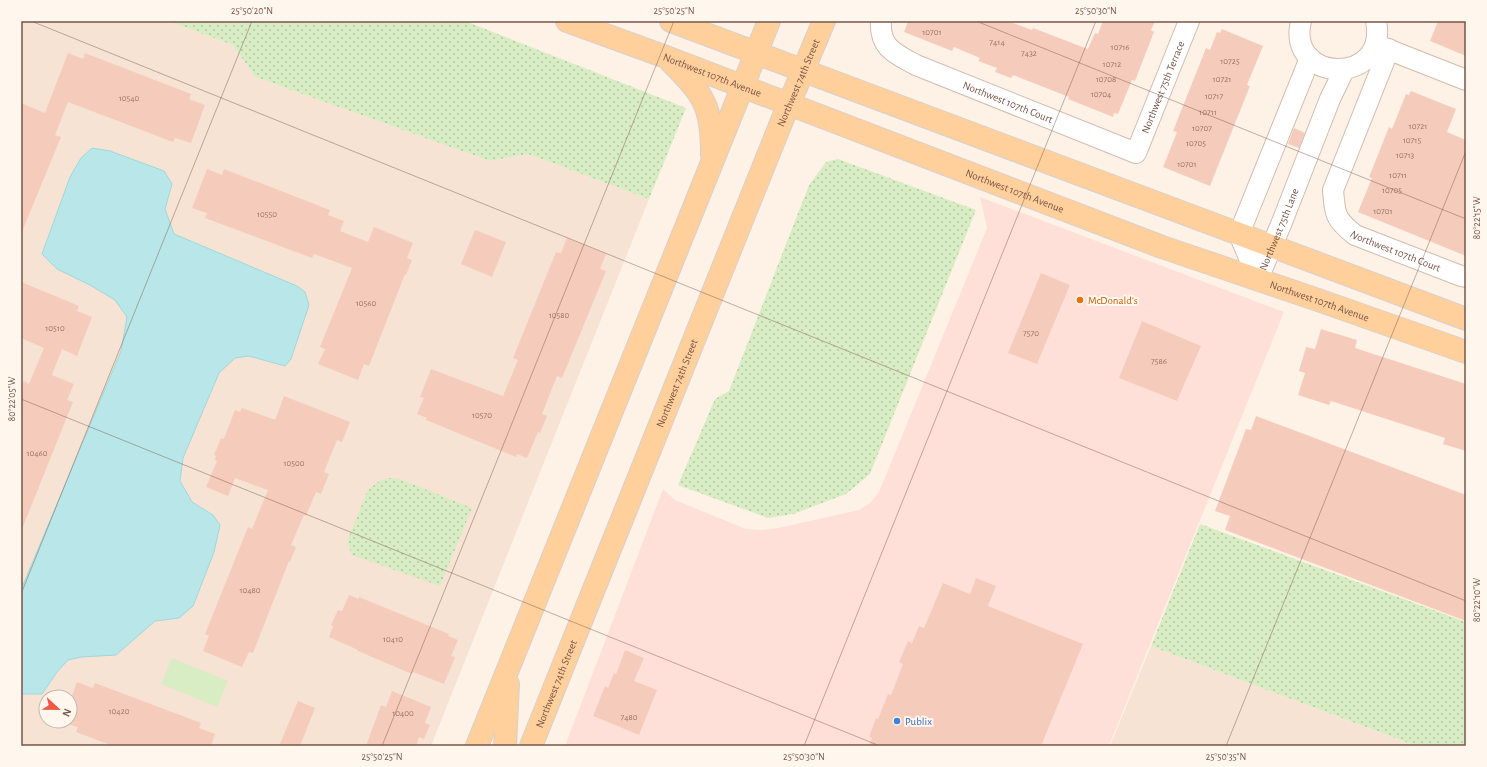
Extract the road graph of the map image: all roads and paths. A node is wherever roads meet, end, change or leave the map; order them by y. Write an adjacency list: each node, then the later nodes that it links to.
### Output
1 (567, 21): 11 (main road, Northwest 107th Avenue)
2 (671, 21): 10 (main road)
3 (769, 21): 10 (main road)
4 (824, 21): 14 (main road, Northwest 74th Street)
5 (881, 21): 20 (street, Northwest 107th Court)
6 (1190, 21): 20 (street, Northwest 75th Terrace)
7 (1301, 21): 12 (street)
8 (1376, 21): 9 (street)
9 (1382, 47): 13 (street); 15 (street); 24 (street, Northwest 107th Court)
10 (756, 53): 14 (main road); 16 (main road)
11 (666, 57): 16 (main road, Northwest 107th Avenue); 21 (main road)
12 (1310, 58): 13 (street); 18 (street)
13 (1344, 70): 19 (street, Northwest 75th Lane)
14 (803, 71): 17 (main road, Northwest 74th Street); 22 (main road)
15 (1466, 80)
16 (742, 86): 17 (main road, Northwest 107th Avenue); 21 (main road)
17 (789, 105): 25 (main road, Northwest 107th Avenue); 31 (main road, Northwest 74th Street)
18 (1290, 109): 19 (street); 22 (street)
19 (1321, 121): 23 (street, Northwest 75th Lane)
20 (1136, 153)
21 (712, 161): 28 (main road)
22 (1239, 234): 23 (main road); 25 (street, Northwest 75th Lane)
23 (1272, 247): 25 (street, Northwest 75th Lane); 26 (main road)
24 (1466, 277)
25 (1258, 279): 27 (main road, Northwest 107th Avenue)
26 (1466, 319)
27 (1466, 352)
28 (508, 669): 29 (main road); 30 (main road)
29 (477, 746)
30 (505, 746)
31 (531, 746)

